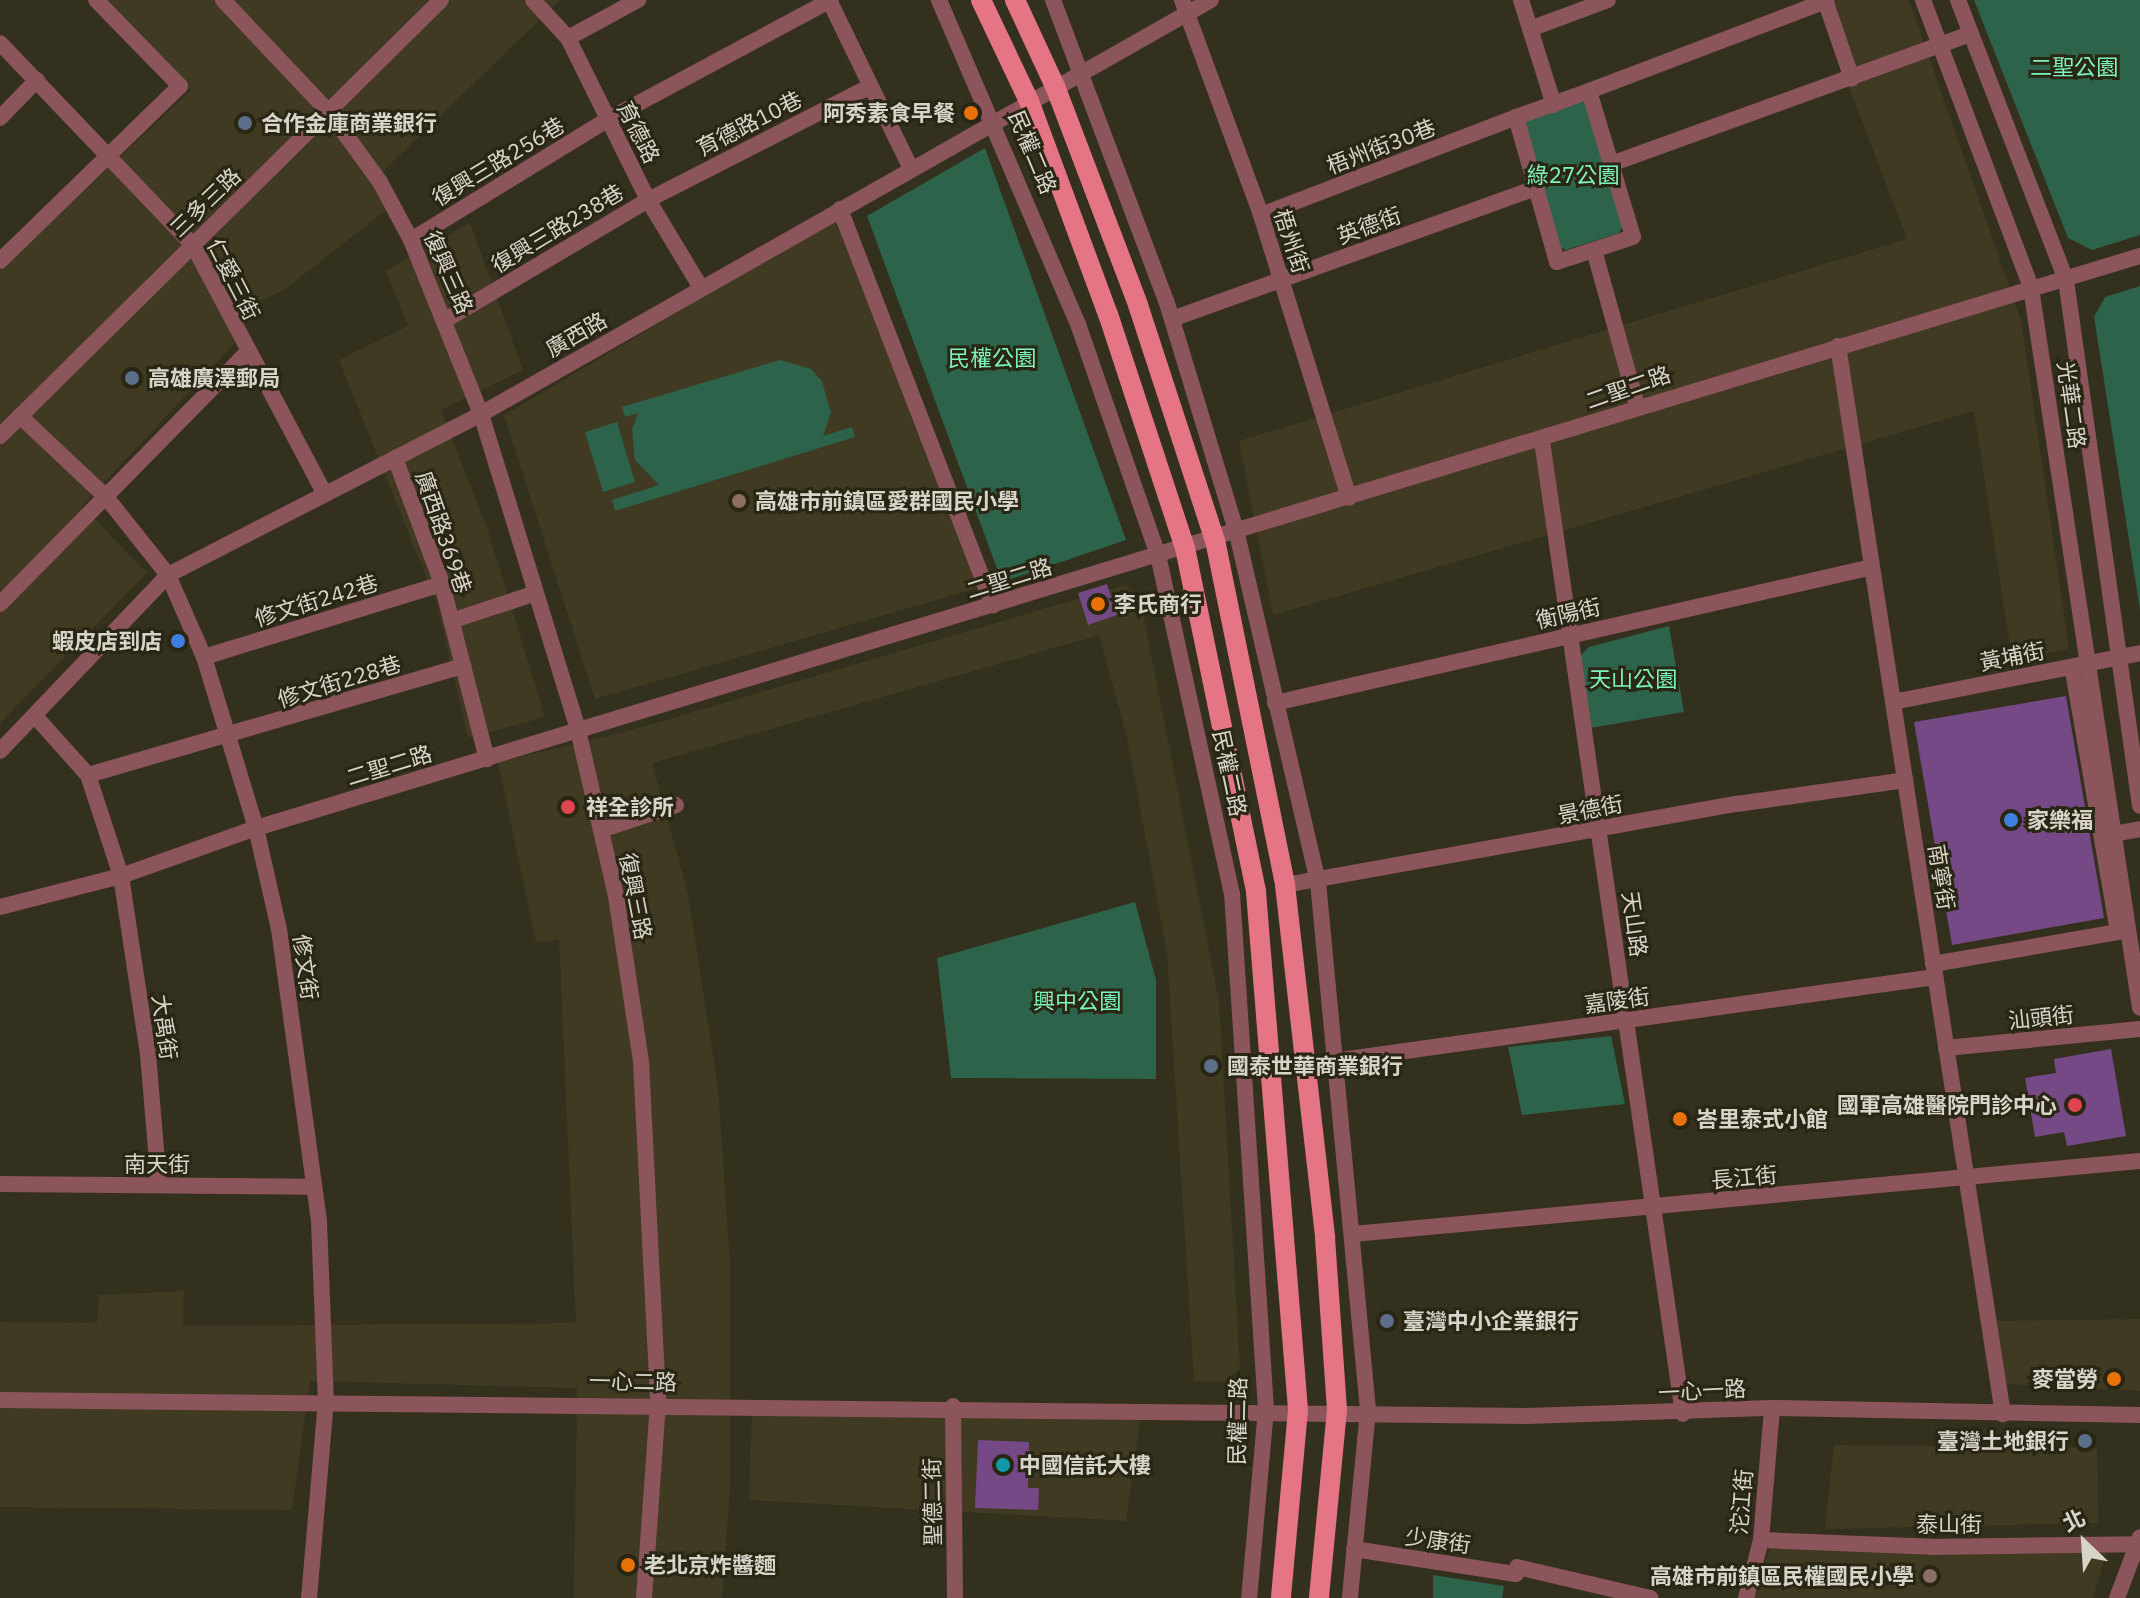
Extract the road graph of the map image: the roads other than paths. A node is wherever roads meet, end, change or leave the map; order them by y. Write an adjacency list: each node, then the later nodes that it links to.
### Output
1 (96, 0): 36 (street)
2 (223, 0): 31 (street, 復興三路)
3 (441, 0): 31 (street, 三多三路)
4 (533, 0): 20 (street, 育德路)
5 (638, 0): 20 (street)
6 (830, 0): 26 (street); 35 (street, 復興三路256巷)
7 (939, 0): 34 (street, 民權二路)
8 (981, 0): 29 (main road, 民權二路)
9 (1015, 0): 27 (main road, 民權二路)
10 (1053, 0): 23 (street)
11 (1211, 0): 17 (street, 廣西路)
12 (1521, 0): 18 (street)
13 (1608, 0): 18 (street)
14 (1923, 0): 22 (street, 光華二路)
15 (1958, 0): 19 (street, 光華二路)
16 (1826, 1): 24 (street); 28 (street, 梧州街30巷)
17 (1185, 6): 23 (street, 廣西路); 42 (street, 梧州街)
18 (1530, 29): 30 (street)
19 (1971, 34): 22 (street); 49 (street, 光華二路)
20 (568, 38): 35 (street, 育德路)
21 (0, 43): 25 (street, 仁愛三街)
22 (1940, 46): 24 (street); 51 (street, 光華二路)
23 (1084, 71): 27 (street, 廣西路); 53 (street)
24 (1852, 79): 37 (street)
25 (37, 80): 33 (street); 36 (street, 仁愛三街)
26 (871, 86): 38 (street); 40 (street, 育德路10巷)
27 (1055, 86): 29 (street, 廣西路); 66 (main road, 民權二路)
28 (1589, 91): 30 (street, 梧州街30巷); 37 (street)
29 (1029, 101): 34 (street, 廣西路); 67 (main road, 民權二路)
30 (1554, 105): 32 (street, 梧州街30巷)
31 (329, 112): 43 (street, 復興三路); 44 (street, 三多三路)
32 (1516, 117): 39 (street); 42 (street, 梧州街30巷)
33 (0, 118)
34 (994, 119): 38 (street, 廣西路); 68 (street, 民權二路)
35 (607, 120): 40 (street, 育德路); 43 (street, 復興三路256巷)
36 (110, 156): 44 (street, 仁愛三街); 47 (street)
37 (1611, 164): 45 (street)
38 (910, 167): 41 (street, 廣西路)
39 (1536, 188): 45 (street); 48 (street, 英德街)
40 (648, 200): 50 (street, 育德路); 52 (street, 復興三路238巷)
41 (840, 209): 50 (street, 廣西路); 74 (street)
42 (1261, 215): 48 (street, 梧州街)
43 (411, 240): 52 (street, 復興三路)
44 (193, 245): 55 (street, 仁愛三街); 58 (street, 三多三路)
45 (1594, 250): 56 (street)
46 (2140, 256): 49 (street, 二聖二路)
47 (0, 261)
48 (1281, 280): 53 (street, 英德街); 64 (street, 梧州街)
49 (2066, 280): 51 (street, 二聖二路); 79 (street, 光華二路)
50 (701, 288): 57 (street, 廣西路)
51 (2031, 288): 54 (street, 二聖二路); 80 (street, 光華二路)
52 (447, 319): 57 (street, 復興三路)
53 (1172, 319): 65 (street)
54 (1838, 346): 56 (street, 二聖二路); 69 (street, 南寧街)
55 (247, 353): 62 (street, 仁愛三街); 63 (street)
56 (1637, 405): 60 (street, 二聖二路)
57 (481, 414): 61 (street, 廣西路); 72 (street, 復興三路)
58 (20, 416): 59 (street, 三多三路); 63 (street, 修文街)
59 (0, 436)
60 (1542, 441): 64 (street, 二聖二路); 76 (street, 天山路)
61 (395, 458): 62 (street, 廣西路); 71 (street, 廣西路369巷)
62 (325, 494): 70 (street, 廣西路)
63 (106, 497): 70 (street, 修文街); 73 (street)
64 (1349, 498): 65 (street, 二聖二路)
65 (1237, 534): 66 (street, 二聖二路); 83 (street)
66 (1215, 540): 67 (street, 二聖二路); 100 (main road, 民權二路)
67 (1185, 548): 68 (street, 二聖二路); 123 (main road, 民權二路)
68 (1158, 555): 74 (street, 二聖二路); 122 (street, 民權二路)
69 (1872, 567): 76 (street, 衡陽街); 82 (street, 南寧街)
70 (168, 575): 78 (street, 修文街); 84 (street, 廣西路)
71 (442, 584): 75 (street, 廣西路369巷); 78 (street, 修文街242巷)
72 (533, 594): 75 (street); 85 (street, 復興三路)
73 (0, 604)
74 (993, 606): 85 (street, 二聖二路)
75 (451, 621): 81 (street, 廣西路369巷)
76 (1570, 635): 83 (street, 衡陽街); 94 (street, 天山路)
77 (2140, 653): 79 (street, 黃埔街)
78 (204, 657): 86 (street, 修文街)
79 (2118, 657): 80 (street, 黃埔街); 92 (street, 光華二路)
80 (2080, 665): 82 (street, 黃埔街); 97 (street, 光華二路); 102 (street)
81 (463, 666): 86 (street, 修文街228巷); 88 (street, 廣西路369巷)
82 (1893, 702): 90 (street, 南寧街)
83 (1275, 703): 99 (street)
84 (35, 716): 87 (street, 廣西路); 89 (street)
85 (578, 730): 88 (street, 二聖二路); 96 (street, 復興三路)
86 (229, 738): 89 (street, 修文街228巷); 93 (street, 修文街)
87 (0, 751)
88 (487, 759): 93 (street, 二聖二路)
89 (88, 775): 98 (street, 大禹街)
90 (1905, 780): 94 (street, 景德街); 103 (street, 南寧街)
91 (676, 805): 96 (street)
92 (2140, 806)
93 (256, 828): 98 (street, 二聖二路); 114 (street, 修文街)
94 (1599, 829): 99 (street, 景德街); 105 (street, 天山路)
95 (2140, 829): 97 (street)
96 (601, 830): 119 (street, 復興三路)
97 (2113, 834): 104 (street, 光華二路)
98 (121, 876): 101 (street, 二聖二路); 113 (street, 大禹街)
99 (1318, 882): 100 (street, 景德街); 108 (street)
100 (1285, 885): 109 (main road, 民權二路)
101 (0, 907)
102 (2118, 932): 103 (street, 嘉陵街); 106 (street)
103 (1934, 970): 105 (street, 嘉陵街); 107 (street, 南寧街)
104 (2140, 1008)
105 (1626, 1021): 108 (street, 嘉陵街); 115 (street, 天山路)
106 (2138, 1030): 107 (street, 汕頭街)
107 (1946, 1048): 111 (street, 南寧街)
108 (1335, 1061): 109 (street, 嘉陵街); 116 (street)
109 (1305, 1065): 124 (main road, 民權二路)
110 (2140, 1161): 111 (street, 長江街)
111 (1966, 1179): 115 (street, 長江街); 127 (street, 南寧街)
112 (0, 1184): 113 (street, 南天街)
113 (159, 1185): 114 (street, 南天街)
114 (314, 1187): 118 (street, 修文街)
115 (1653, 1207): 116 (street, 長江街); 126 (street, 天山路)
116 (1353, 1234): 125 (street)
117 (0, 1400): 118 (street, 一心二路)
118 (326, 1400): 119 (street, 一心二路); 132 (street, 修文街)
119 (658, 1403): 120 (street, 一心二路); 133 (street, 復興三路)
120 (953, 1406): 122 (street, 一心二路); 134 (street, 聖德二街)
121 (1772, 1408): 126 (street, 一心一路); 127 (street, 一心一路); 129 (street, 沱江街)
122 (1266, 1409): 123 (street, 一心一路); 135 (street, 民權二路)
123 (1298, 1410): 124 (street, 一心一路); 136 (main road, 民權二路)
124 (1337, 1410): 125 (street, 一心一路); 137 (main road, 民權二路)
125 (1368, 1410): 126 (street, 一心一路); 131 (street)
126 (1683, 1414)
127 (2003, 1414): 128 (street, 一心一路)
128 (2140, 1415)
129 (1761, 1540): 130 (street, 泰山街); 140 (street, 沱江街)
130 (2139, 1540): 141 (street)
131 (1354, 1549): 138 (street); 139 (street, 少康街)
132 (309, 1598)
133 (644, 1598)
134 (955, 1598)
135 (1249, 1598)
136 (1281, 1598)
137 (1319, 1598)
138 (1350, 1598)
139 (1650, 1598)
140 (1746, 1598)
141 (2117, 1598)

